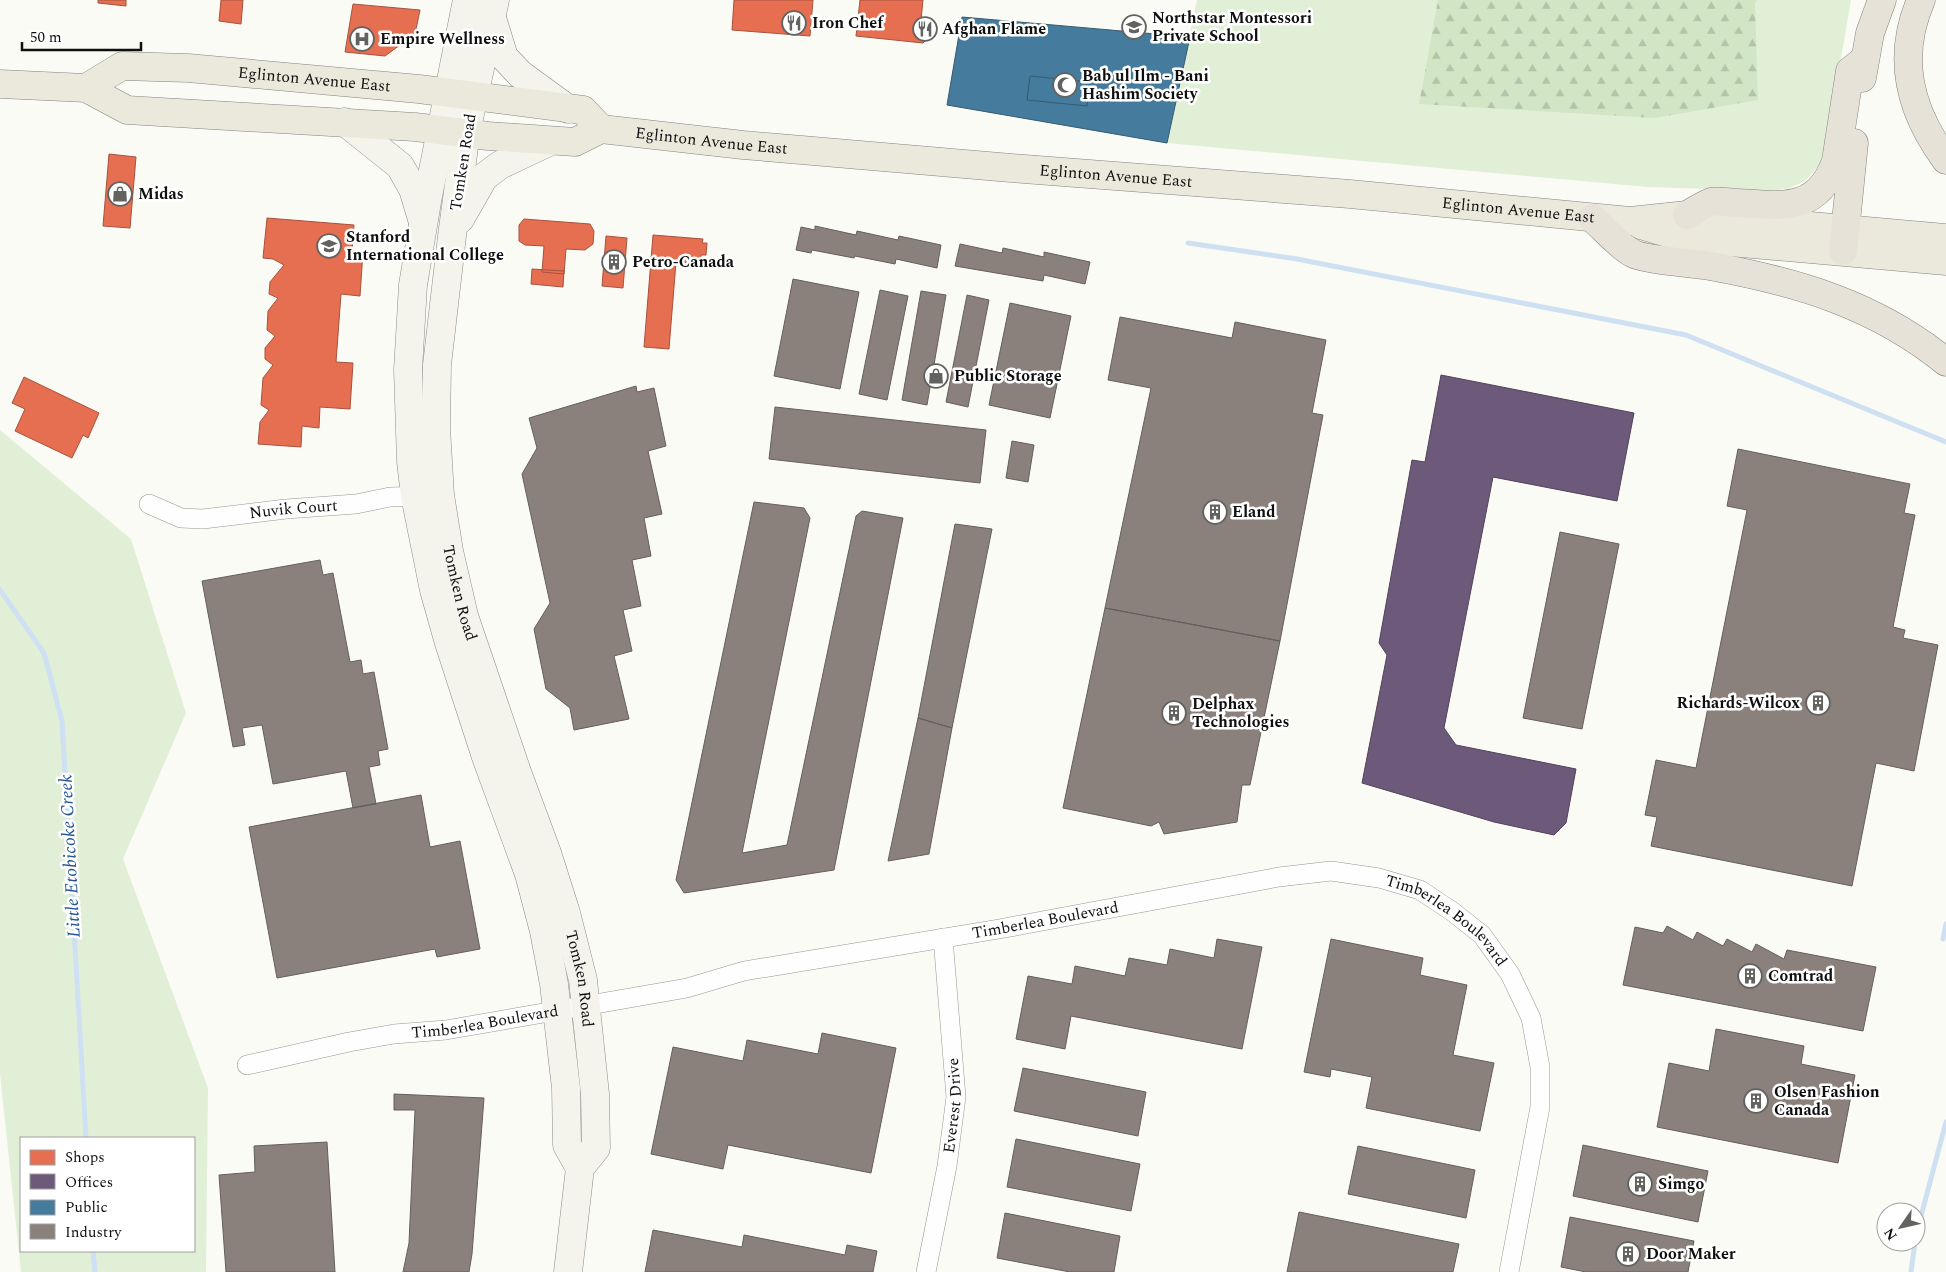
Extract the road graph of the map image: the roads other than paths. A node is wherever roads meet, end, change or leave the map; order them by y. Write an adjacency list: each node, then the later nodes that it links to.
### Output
1 (467, 0): 8 (main road, Tomken Road)
2 (1882, 0): 5 (highway)
3 (1922, 0): 14 (highway)
4 (494, 9): 8 (main road, Tomken Road); 9 (main road)
5 (1865, 59): 15 (highway); 21 (highway)
6 (0, 84): 7 (main road)
7 (86, 88): 8 (main road, Eglinton Avenue East); 10 (main road)
8 (462, 95): 9 (main road, Eglinton Avenue East); 12 (main road, Tomken Road)
9 (568, 109): 11 (main road, Eglinton Avenue East)
10 (345, 122): 12 (main road); 18 (main road)
11 (601, 129): 13 (main road); 16 (main road, Eglinton Avenue East)
12 (454, 131): 13 (main road); 18 (main road, Tomken Road); 19 (main road, Tomken Road)
13 (551, 141): 19 (main road)
14 (1946, 160)
15 (1687, 215): 17 (main road, Eglinton Avenue East); 21 (main road, Eglinton Avenue East)
16 (1592, 218): 17 (main road, Eglinton Avenue East); 23 (highway)
17 (1630, 221): 21 (main road, Eglinton Avenue East)
18 (423, 223): 24 (main road, Tomken Road)
19 (452, 236): 24 (main road, Tomken Road)
20 (1946, 238): 21 (main road, Eglinton Avenue East)
21 (1844, 240): 22 (main road, Eglinton Avenue East)
22 (1946, 261)
23 (1946, 362)
24 (428, 496): 25 (street, Nuvik Court); 27 (main road, Tomken Road); 28 (main road, Tomken Road)
25 (149, 504)
26 (943, 938): 27 (street, Timberlea Boulevard); 32 (street, Everest Drive); 33 (street, Timberlea Boulevard)
27 (586, 1005): 28 (street, Timberlea Boulevard); 30 (main road, Tomken Road)
28 (557, 1010): 29 (street, Timberlea Boulevard); 30 (main road, Tomken Road)
29 (247, 1065)
30 (580, 1168): 31 (main road)
31 (568, 1272)
32 (926, 1272)
33 (1509, 1272)

